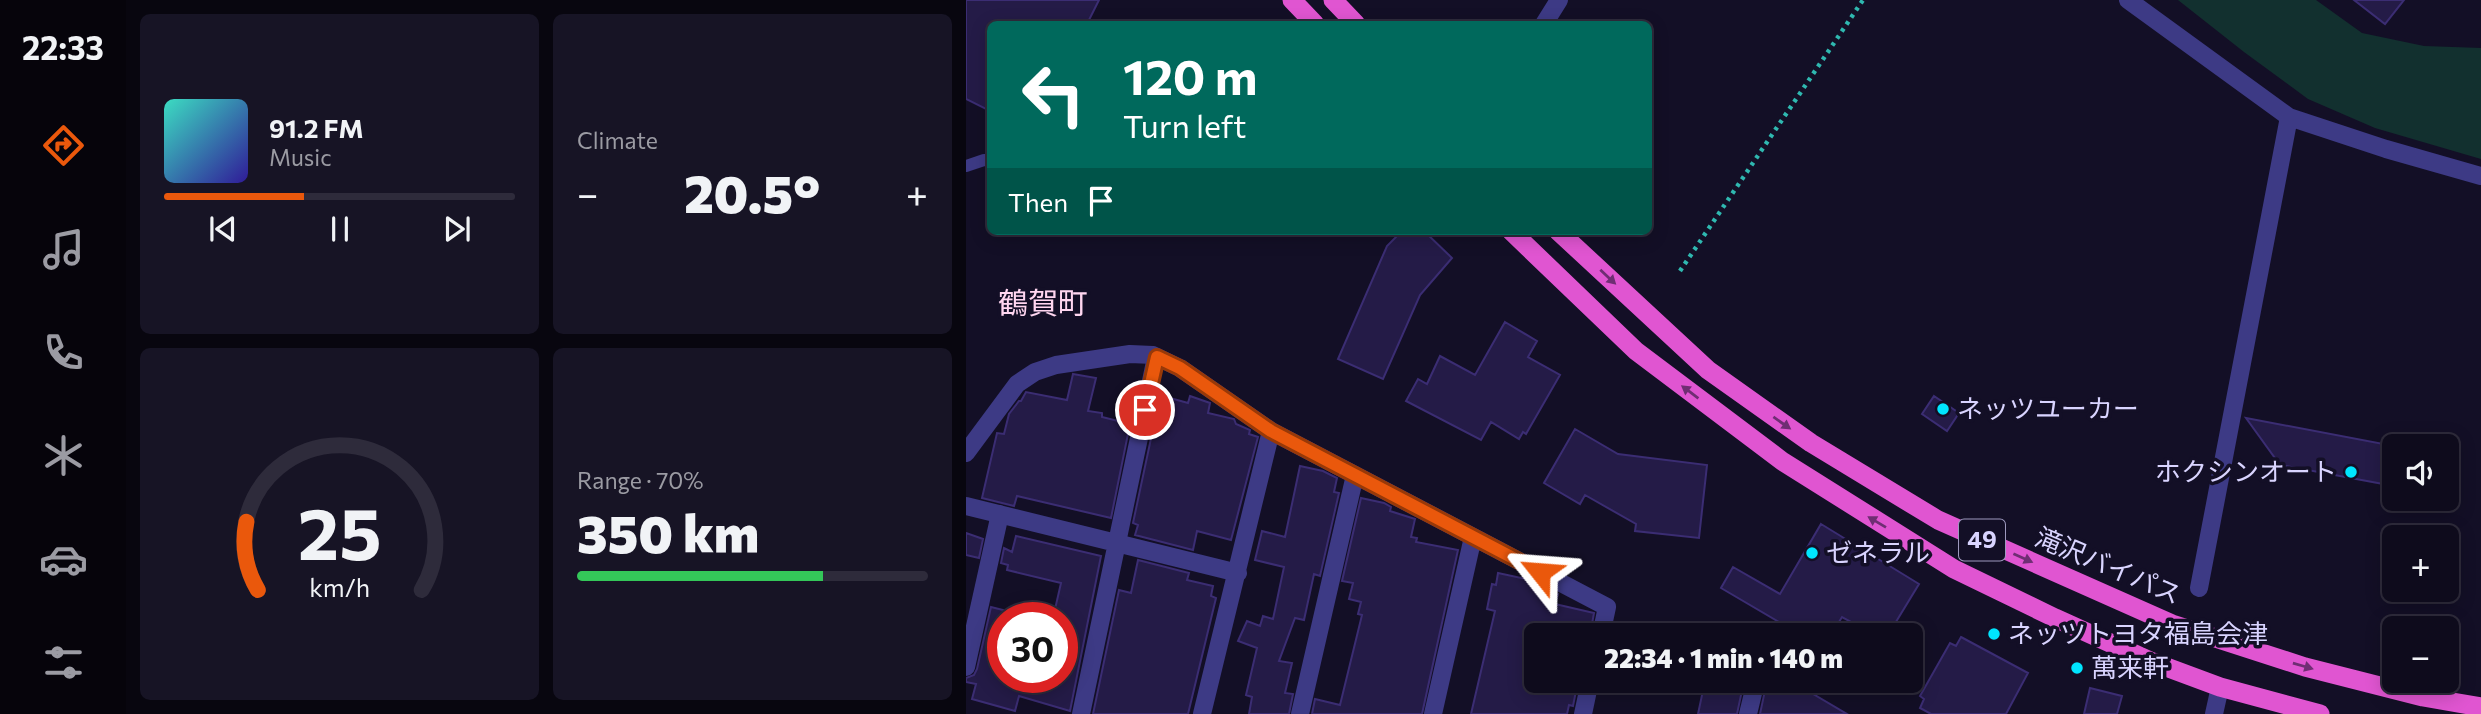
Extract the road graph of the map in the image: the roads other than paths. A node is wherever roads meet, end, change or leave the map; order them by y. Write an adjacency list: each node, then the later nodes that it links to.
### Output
1 (1292, 0): 5 (highway)
2 (1334, 0): 6 (highway)
3 (1559, 0): 7 (street)
4 (2128, 0): 8 (street)
5 (1312, 21)
6 (1353, 21)
7 (1546, 21)
8 (2289, 117): 11 (street); 23 (street)
9 (987, 160): 10 (lane)
10 (966, 166)
11 (2481, 176)
12 (1515, 235): 26 (highway, 49, one-way to 12)
13 (1562, 235): 29 (highway, 滝沢バイパス / 49, one-way to 29)
14 (1157, 357): 15 (street); 16 (street); 21 (street)
15 (1271, 431): 17 (street); 22 (street)
16 (966, 453)
17 (1355, 475): 20 (street); 32 (street)
18 (966, 506): 19 (street)
19 (1000, 514): 21 (street); 25 (street)
20 (1473, 537): 24 (street); 33 (street)
21 (1117, 543): 22 (street); 30 (street)
22 (1238, 573): 31 (street)
23 (2199, 588)
24 (1604, 623)
25 (966, 667)
26 (2220, 687): 36 (street); 37 (highway, 49)
27 (1587, 693): 34 (street)
28 (1753, 693): 35 (street)
29 (2481, 707)
30 (1081, 714)
31 (1202, 714)
32 (1300, 714)
33 (1433, 714)
34 (1583, 714)
35 (1748, 714)
36 (2214, 714)
37 (2320, 714)

